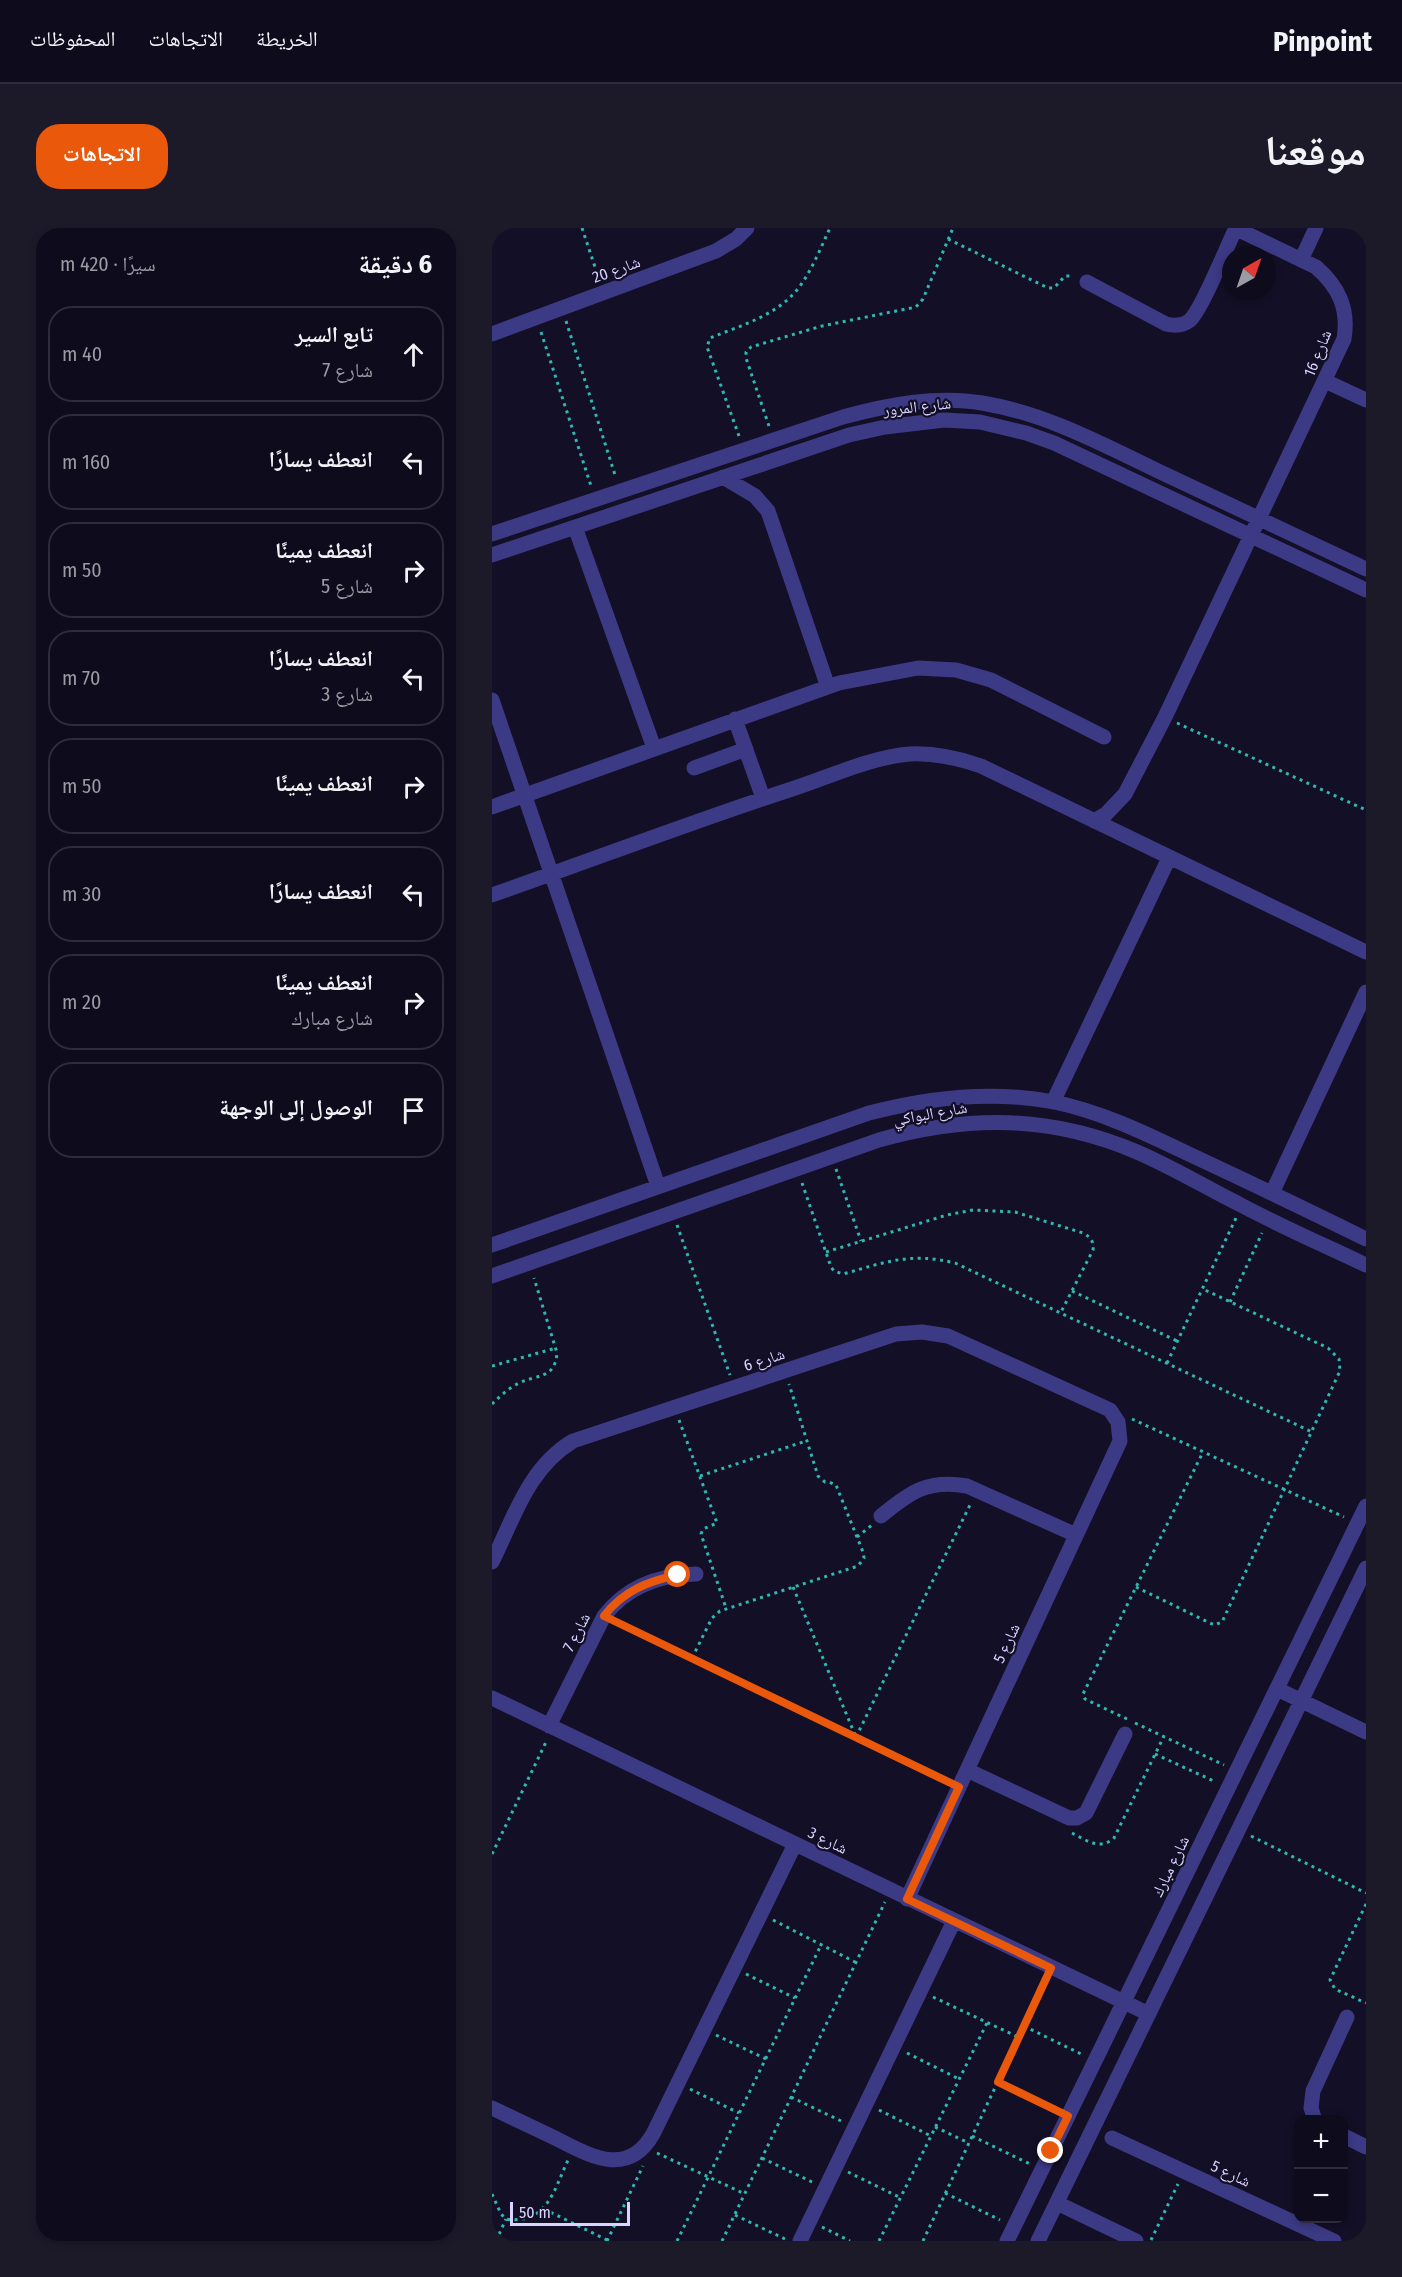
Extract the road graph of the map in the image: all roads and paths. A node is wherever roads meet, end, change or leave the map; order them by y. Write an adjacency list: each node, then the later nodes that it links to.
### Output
1 (582, 228): 10 (path)
2 (747, 228): 10 (street, شارع 20)
3 (830, 228): 17 (path)
4 (952, 228): 7 (path)
5 (1235, 228): 8 (street, شارع 16); 9 (street)
6 (1316, 228): 8 (street)
7 (948, 238): 9 (path); 16 (path)
8 (1300, 260): 14 (street, شارع 16)
9 (1087, 282)
10 (603, 292): 11 (street, شارع 20)
11 (562, 308): 12 (street, شارع 20); 20 (path)
12 (537, 317): 13 (street, شارع 20); 21 (path)
13 (492, 334)
14 (1325, 381): 15 (street); 22 (street, شارع 16)
15 (1366, 400)
16 (774, 439): 17 (street, شارع المرور); 22 (street, شارع المرور)
17 (744, 449): 18 (street); 20 (street, شارع المرور)
18 (751, 468): 19 (street, شارع المرور); 25 (street, شارع المرور)
19 (723, 477): 23 (street, شارع المرور); 29 (street)
20 (620, 491): 21 (street, شارع المرور)
21 (595, 499): 24 (street, شارع المرور)
22 (1259, 518): 25 (street, شارع 16); 27 (street, شارع المرور)
23 (575, 527): 26 (street, شارع المرور); 34 (street)
24 (492, 534)
25 (1251, 536): 28 (street, شارع المرور); 31 (street, شارع 16)
26 (492, 555)
27 (1366, 569)
28 (1366, 590)
29 (828, 687): 32 (street); 33 (street)
30 (492, 700): 37 (street)
31 (1164, 717): 40 (path); 41 (street, شارع 16)
32 (735, 718): 34 (street); 35 (street)
33 (1104, 737)
34 (654, 748): 37 (street)
35 (746, 749): 36 (street); 38 (street)
36 (694, 768)
37 (524, 796): 39 (street); 43 (street)
38 (763, 798): 41 (street); 43 (street)
39 (492, 807)
40 (1366, 810)
41 (1094, 822): 42 (street)
42 (1169, 858): 45 (street); 47 (street)
43 (551, 874): 44 (street); 50 (street)
44 (492, 896)
45 (1366, 952)
46 (1366, 992): 51 (street)
47 (1053, 1102): 50 (street, شارع البواكي); 51 (street, شارع البواكي)
48 (831, 1157): 49 (street, شارع البواكي); 52 (street, شارع البواكي); 56 (path)
49 (798, 1169): 53 (street, شارع البواكي); 58 (path)
50 (658, 1185): 57 (street, شارع البواكي)
51 (1272, 1193): 55 (street, شارع البواكي)
52 (1242, 1206): 54 (street, شارع البواكي); 62 (path)
53 (673, 1213): 59 (street, شارع البواكي); 71 (path)
54 (1268, 1218): 60 (street, شارع البواكي); 64 (path)
55 (1366, 1239)
56 (861, 1241): 58 (path); 63 (path)
57 (492, 1245)
58 (826, 1252): 65 (path)
59 (529, 1264): 61 (street, شارع البواكي); 67 (path)
60 (1366, 1265)
61 (492, 1276)
62 (1203, 1289): 64 (path); 66 (path)
63 (1072, 1291): 65 (path); 66 (path)
64 (1230, 1302): 75 (path)
65 (1062, 1312): 68 (path)
66 (1177, 1341): 68 (path)
67 (556, 1348): 69 (path); 72 (path)
68 (1167, 1363): 75 (path)
69 (492, 1366)
70 (785, 1371): 71 (street, شارع 6); 73 (street, شارع 6); 76 (path)
71 (735, 1388): 74 (street, شارع 6)
72 (492, 1404)
73 (1104, 1406): 77 (path); 84 (street, شارع 5)
74 (674, 1407): 78 (path); 85 (street, شارع 6)
75 (1312, 1432): 79 (path)
76 (807, 1441): 78 (path); 88 (path)
77 (1203, 1452): 79 (path); 89 (path)
78 (700, 1476): 90 (path)
79 (1285, 1490): 83 (path); 89 (path)
80 (977, 1491): 82 (street); 84 (street); 99 (path)
81 (1366, 1506): 83 (street, شارع مبارك)
82 (882, 1516)
83 (1358, 1524): 93 (street, شارع مبارك)
84 (1076, 1535): 101 (street, شارع 5)
85 (492, 1563)
86 (1366, 1568): 95 (street)
87 (696, 1574): 91 (street, شارع 7)
88 (793, 1587): 90 (path); 99 (path)
89 (1136, 1587): 102 (path)
90 (726, 1608): 92 (path)
91 (604, 1616): 92 (path); 96 (street, شارع 7)
92 (692, 1658): 99 (path)
93 (1277, 1689): 95 (street); 102 (street, شارع مبارك)
94 (492, 1698): 96 (street, شارع 3)
95 (1301, 1700): 97 (street); 105 (street)
96 (551, 1727): 106 (street, شارع 3); 107 (path)
97 (1366, 1732)
98 (1125, 1734): 101 (street)
99 (856, 1737): 103 (path)
100 (1155, 1754): 104 (path)
101 (967, 1770): 103 (street, شارع 5)
102 (1236, 1771): 104 (street, شارع مبارك)
103 (959, 1787): 110 (street, شارع 5)
104 (1228, 1788): 120 (street, شارع مبارك)
105 (1238, 1830): 109 (path); 122 (street)
106 (795, 1844): 108 (street, شارع 3); 112 (street)
107 (492, 1852)
108 (891, 1890): 110 (street, شارع 3); 115 (path)
109 (1366, 1893)
110 (907, 1899): 113 (street, شارع 3)
111 (1366, 1904): 121 (path)
112 (760, 1914): 114 (path); 116 (street)
113 (954, 1921): 117 (street, شارع 3); 118 (street)
114 (821, 1945): 115 (path); 119 (path)
115 (856, 1962): 134 (path)
116 (734, 1968): 119 (path); 126 (street)
117 (1051, 1968): 120 (street, شارع 3); 125 (path)
118 (920, 1991): 124 (path); 128 (street)
119 (795, 1998): 129 (path)
120 (1124, 2002): 122 (street, شارع 3); 130 (street, شارع مبارك)
121 (1366, 2003)
122 (1149, 2014): 160 (street)
123 (1347, 2017): 138 (street)
124 (987, 2023): 127 (path); 131 (path)
125 (1024, 2026): 127 (path); 130 (path)
126 (704, 2029): 129 (path); 133 (street)
127 (1018, 2037): 132 (path)
128 (894, 2046): 131 (path); 135 (street)
129 (766, 2059): 137 (path)
130 (1095, 2061): 139 (street, شارع مبارك)
131 (959, 2079): 140 (path)
132 (998, 2082): 139 (path); 143 (path)
133 (677, 2083): 137 (path); 148 (street)
134 (791, 2097): 141 (path); 150 (path)
135 (866, 2103): 141 (street); 142 (path)
136 (492, 2108): 147 (street)
137 (740, 2113): 154 (path)
138 (1313, 2115)
139 (1068, 2116): 152 (street, شارع مبارك)
140 (935, 2127): 142 (path); 146 (path)
141 (855, 2128): 151 (street)
142 (931, 2136): 159 (path)
143 (972, 2136): 146 (path); 152 (path)
144 (1348, 2138): 149 (street)
145 (1112, 2139): 153 (street, شارع 5)
146 (969, 2143): 156 (path)
147 (574, 2147): 148 (street); 161 (path)
148 (644, 2147): 154 (path); 168 (path)
149 (1366, 2147)
150 (762, 2158): 155 (path); 158 (path)
151 (836, 2166): 155 (street); 159 (path)
152 (1042, 2169): 165 (street, شارع مبارك)
153 (1184, 2172): 178 (path); 179 (street, شارع 5)
154 (708, 2177): 158 (path); 169 (path)
155 (826, 2188): 164 (street)
156 (945, 2193): 165 (path); 174 (path)
157 (492, 2194): 163 (path)
158 (744, 2194): 162 (path)
159 (901, 2198): 166 (path)
160 (1057, 2203): 176 (street); 177 (street)
161 (544, 2209): 163 (path); 168 (path)
162 (735, 2215): 170 (path); 171 (path)
163 (506, 2219): 167 (path)
164 (810, 2221): 172 (street); 173 (path)
165 (1014, 2226): 175 (street, شارع مبارك)
166 (881, 2240)
167 (496, 2241)
168 (607, 2241)
169 (677, 2241)
170 (722, 2241)
171 (790, 2241)
172 (800, 2241)
173 (850, 2241)
174 (923, 2241)
175 (1007, 2241)
176 (1038, 2241)
177 (1136, 2241)
178 (1150, 2241)
179 (1334, 2241)

